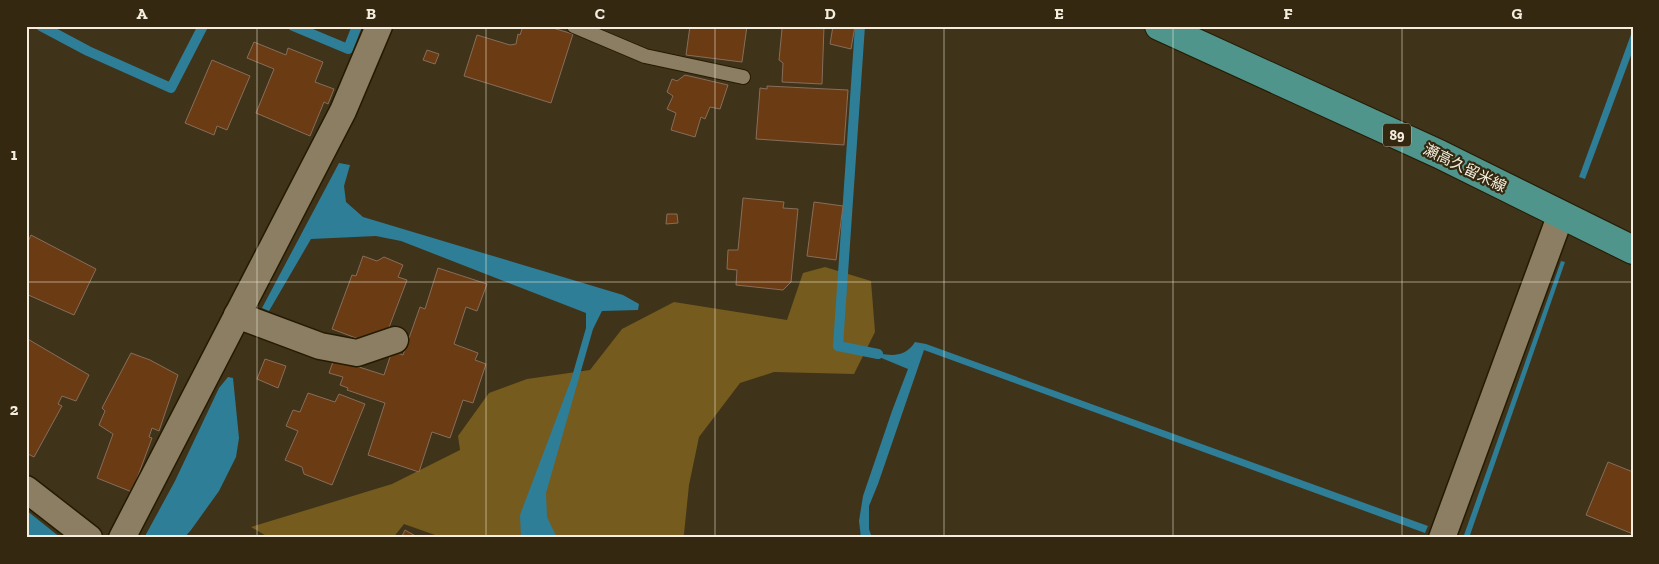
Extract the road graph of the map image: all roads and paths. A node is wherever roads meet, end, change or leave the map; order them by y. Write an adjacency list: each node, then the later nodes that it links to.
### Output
1 (379, 26): 7 (street)
2 (574, 26): 4 (lane)
3 (1159, 26): 5 (main road, 瀬高久留米線 / 89)
4 (743, 78)
5 (1561, 214): 6 (main road, 瀬高久留米線 / 89); 12 (street)
6 (1633, 250)
7 (237, 315): 8 (street); 11 (street)
8 (395, 340)
9 (26, 489): 10 (street)
10 (89, 538)
11 (122, 538)
12 (1442, 538)

